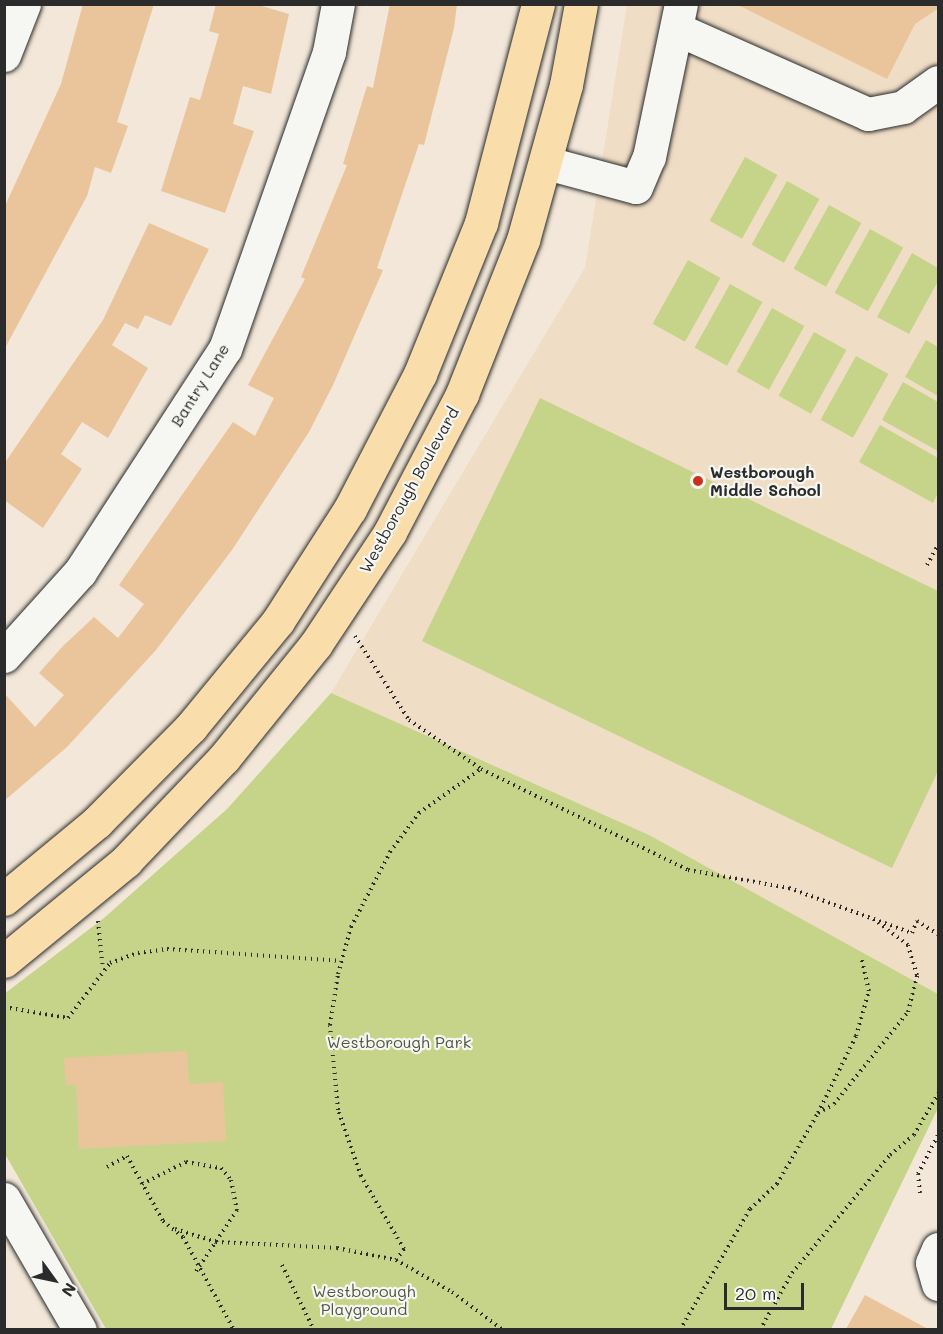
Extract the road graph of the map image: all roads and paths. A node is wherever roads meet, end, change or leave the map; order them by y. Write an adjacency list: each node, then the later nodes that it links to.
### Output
1 (24, 4): 6 (street)
2 (338, 4): 12 (street, Bantry Lane)
3 (538, 4): 14 (main road)
4 (581, 4): 8 (main road, Westborough Boulevard)
5 (679, 16): 7 (street); 8 (street)
6 (4, 55)
7 (939, 82)
8 (547, 163): 19 (main road, Westborough Boulevard)
9 (939, 545): 10 (path)
10 (927, 565)
11 (354, 635): 13 (path)
12 (4, 656)
13 (481, 769): 15 (path); 20 (path)
14 (4, 899)
15 (867, 913): 17 (path); 24 (path)
16 (98, 921): 21 (path)
17 (939, 934)
18 (862, 960): 24 (path)
19 (4, 961)
20 (341, 961): 21 (path); 33 (path)
21 (103, 970): 22 (path)
22 (4, 1007)
23 (939, 1094): 43 (path)
24 (818, 1113): 42 (path)
25 (939, 1135): 28 (path)
26 (107, 1167): 27 (path)
27 (142, 1184): 30 (path); 31 (path)
28 (920, 1193)
29 (4, 1199): 38 (street)
30 (175, 1229): 31 (path); 35 (path)
31 (216, 1242): 33 (path); 35 (path)
32 (939, 1249): 37 (street)
33 (396, 1260): 41 (path)
34 (282, 1265): 40 (path)
35 (199, 1268): 36 (path); 39 (path)
36 (195, 1273)
37 (939, 1284)
38 (80, 1329)
39 (234, 1329)
40 (314, 1329)
41 (503, 1329)
42 (681, 1329)
43 (760, 1329)

